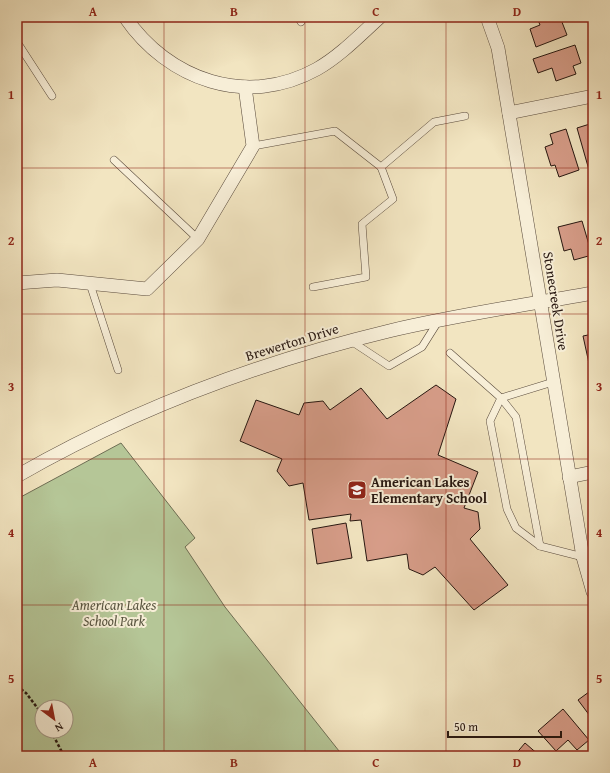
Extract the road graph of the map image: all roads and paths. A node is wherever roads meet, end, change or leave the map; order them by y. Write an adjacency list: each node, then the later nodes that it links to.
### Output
1 (125, 17): 5 (street)
2 (380, 17): 5 (street)
3 (487, 17): 8 (street, Stonecreek Drive)
4 (17, 42): 6 (lane)
5 (245, 87): 10 (street)
6 (52, 96)
7 (593, 96): 8 (street)
8 (509, 113): 18 (street, Stonecreek Drive)
9 (465, 116): 12 (lane)
10 (253, 146): 12 (lane); 13 (street)
11 (114, 160): 13 (lane)
12 (381, 167): 16 (lane)
13 (198, 238): 15 (street)
14 (17, 283): 15 (street)
15 (90, 284): 22 (lane)
16 (313, 287)
17 (593, 292): 18 (street, Brewerton Drive)
18 (540, 303): 19 (street, Brewerton Drive); 23 (street, Stonecreek Drive)
19 (439, 320): 20 (street, Brewerton Drive); 20 (lane)
20 (350, 341): 26 (street, Brewerton Drive)
21 (450, 353): 24 (lane)
22 (118, 370)
23 (553, 382): 24 (lane); 27 (street, Stonecreek Drive)
24 (501, 398): 28 (lane); 28 (lane)
25 (593, 472): 27 (street)
26 (17, 476)
27 (569, 477): 29 (street, Stonecreek Drive)
28 (540, 546): 29 (lane)
29 (583, 557): 30 (street, Stonecreek Drive)
30 (593, 592)
31 (17, 686): 32 (path)
32 (34, 704)
33 (55, 739): 34 (path)
34 (64, 756)

